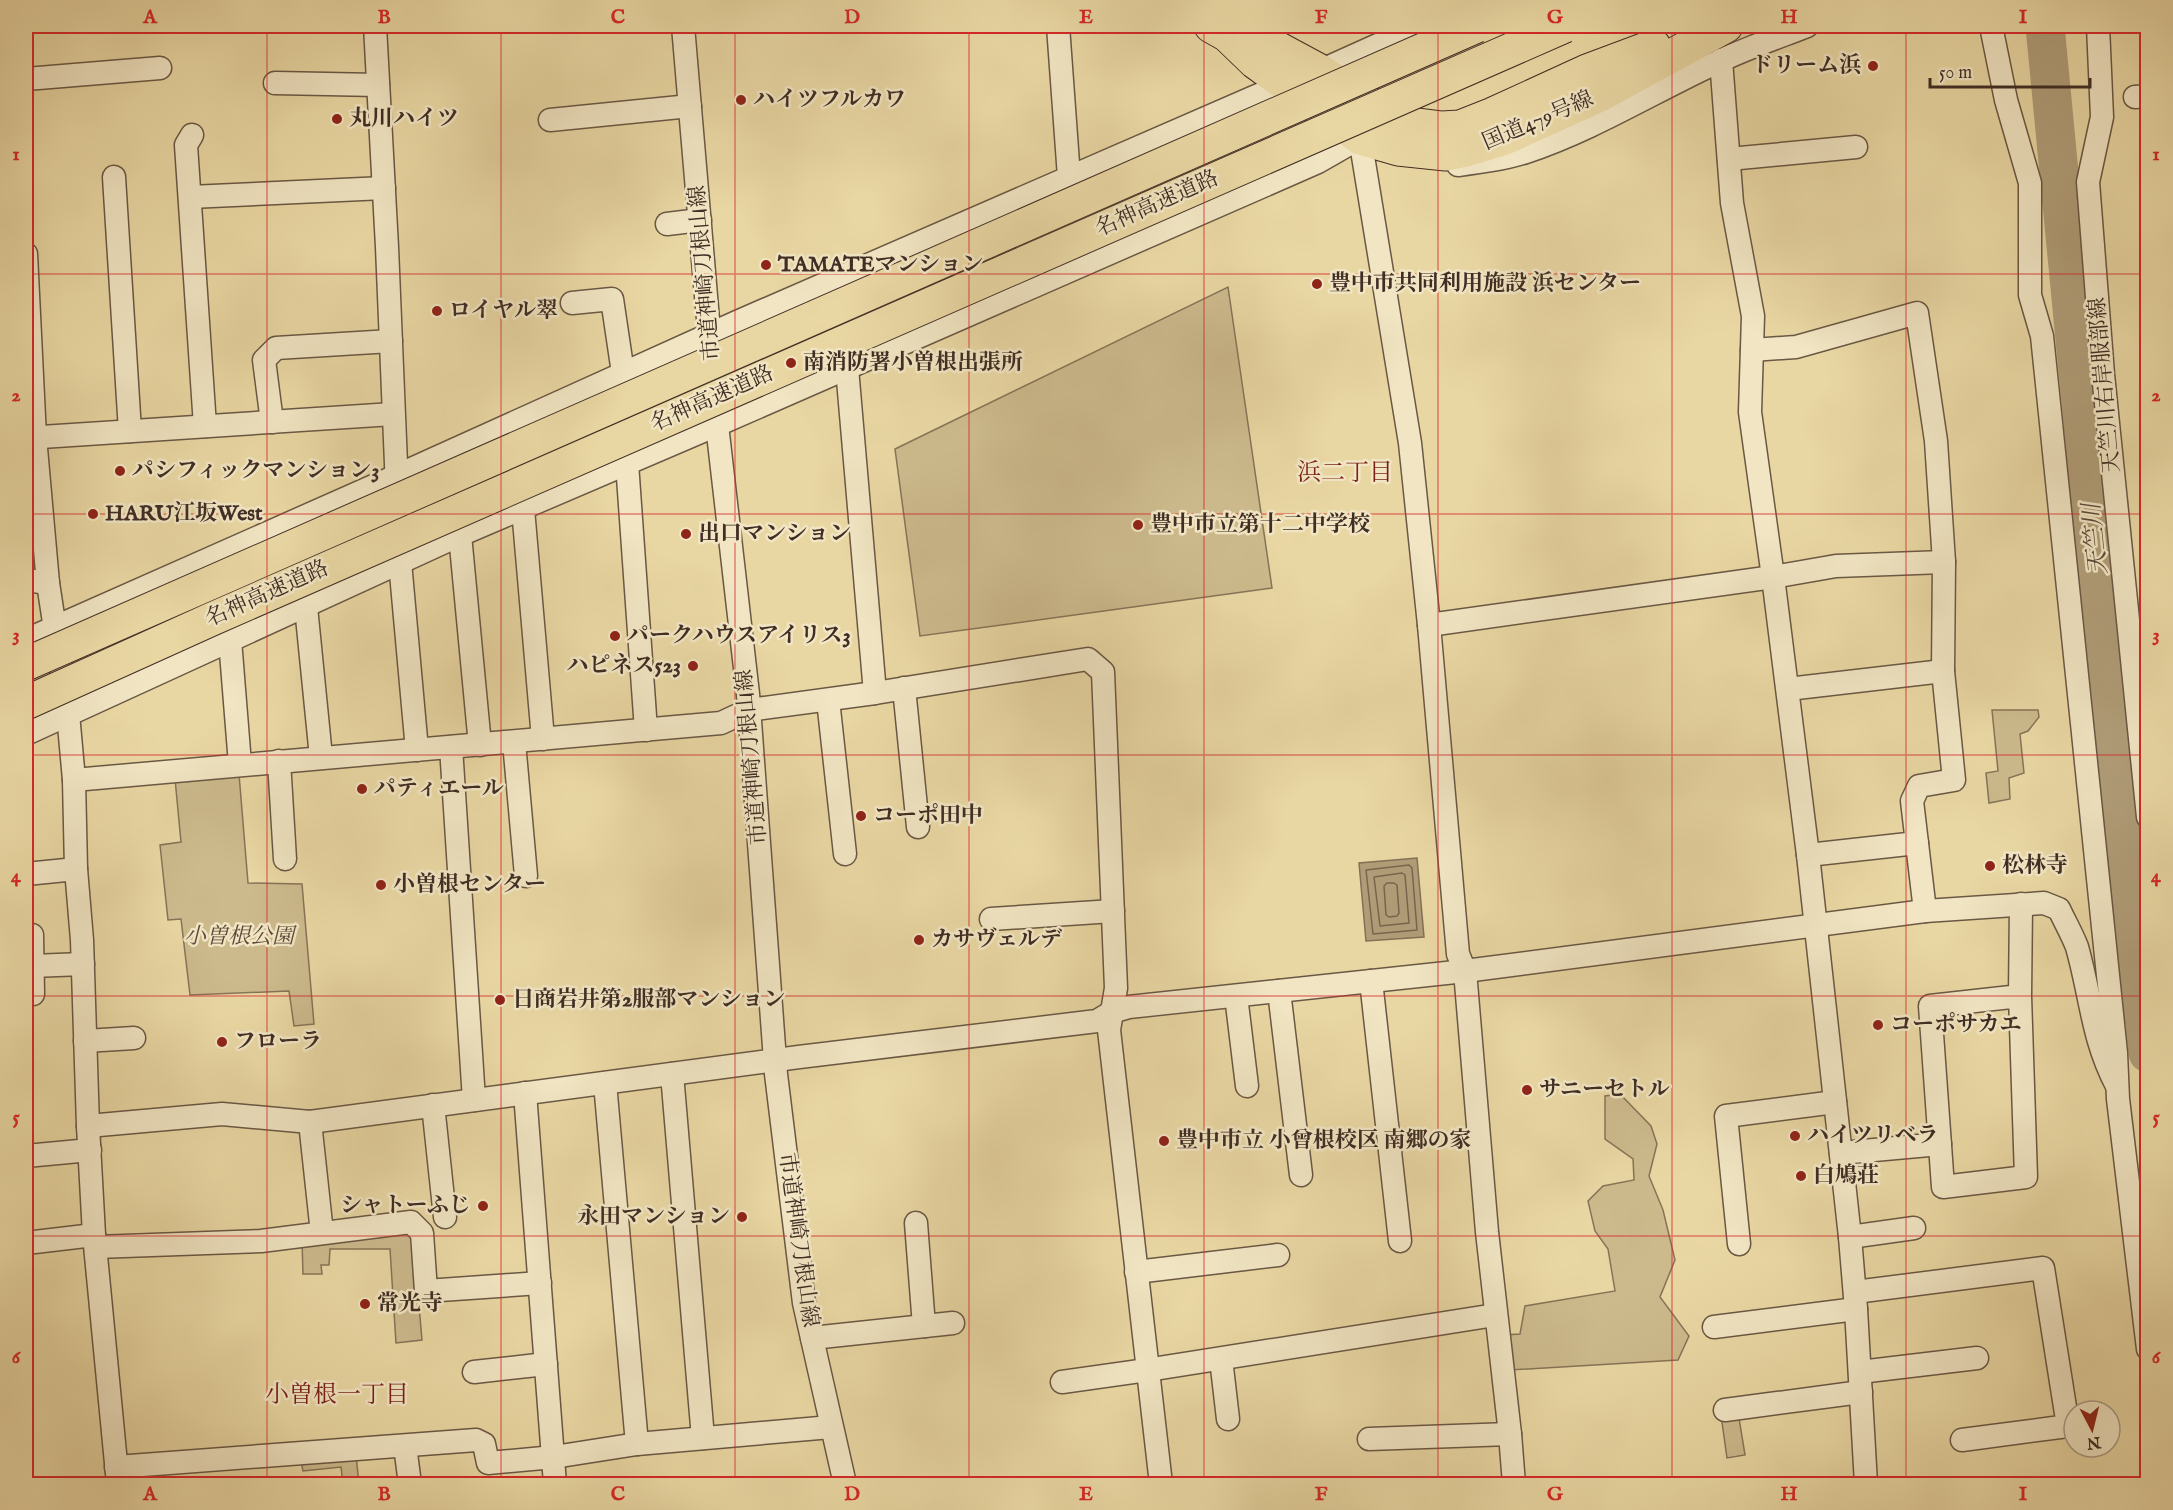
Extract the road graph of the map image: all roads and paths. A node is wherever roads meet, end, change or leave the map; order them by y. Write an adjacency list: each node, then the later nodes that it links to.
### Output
1 (375, 26): 20 (street)
2 (683, 26): 21 (street, 市道神崎刀根山線)
3 (1058, 26): 28 (street)
4 (1420, 26): 16 (street)
5 (1477, 26): 61 (highway, 名神高速道路, bridge)
6 (1564, 26): 67 (highway, 名神高速道路, bridge)
7 (1712, 26): 16 (highway, 国道479号線)
8 (1726, 26): 24 (highway, 国道479号線)
9 (1807, 26): 13 (street)
10 (1991, 26): 111 (street)
11 (2098, 26): 81 (street, 天竺川右岸服部線)
12 (1219, 30): 16 (highway, 国道479号線); 19 (highway, 国道479号線)
13 (1781, 30): 14 (street)
14 (1721, 60): 24 (street); 26 (street)
15 (160, 68): 17 (street)
16 (1320, 70)
17 (26, 79)
18 (275, 83): 20 (street)
19 (1284, 84): 24 (highway, 国道479号線); 28 (street)
20 (378, 85): 29 (street)
21 (690, 106): 22 (street); 31 (street, 市道神崎刀根山線)
22 (550, 120)
23 (192, 135): 30 (street)
24 (1360, 138): 39 (street); 57 (street)
25 (1856, 147): 26 (street)
26 (1729, 159): 38 (street)
27 (114, 177): 45 (street)
28 (1069, 177): 36 (street)
29 (384, 188): 30 (street); 37 (street)
30 (190, 197): 44 (street)
31 (700, 220): 32 (street); 36 (street, 市道神崎刀根山線)
32 (667, 224)
33 (26, 254): 34 (street)
34 (26, 279): 46 (street)
35 (572, 303): 40 (street)
36 (710, 334): 40 (street); 43 (street, 市道神崎刀根山線)
37 (391, 341): 41 (street); 42 (street)
38 (1752, 350): 51 (street); 53 (street)
39 (847, 368): 43 (street); 65 (street)
40 (622, 373): 48 (street)
41 (393, 414): 42 (street); 48 (street)
42 (272, 422): 44 (street)
43 (717, 425): 47 (street); 68 (street, 市道神崎刀根山線)
44 (204, 426): 45 (street)
45 (130, 431): 46 (street)
46 (30, 438): 55 (street)
47 (627, 463): 49 (street); 70 (street)
48 (396, 476): 52 (street); 58 (street)
49 (523, 509): 50 (street); 72 (street)
50 (460, 535): 52 (street); 74 (street)
51 (1944, 562): 53 (street); 62 (street)
52 (400, 564): 56 (street); 76 (street)
53 (1773, 577): 57 (street); 64 (street)
54 (26, 580): 55 (street)
55 (48, 583): 58 (street)
56 (306, 607): 60 (street); 77 (street)
57 (1429, 625): 98 (street)
58 (54, 626): 59 (street); 69 (street)
59 (26, 639)
60 (230, 640): 69 (street); 79 (street)
61 (26, 664)
62 (1942, 671): 64 (street); 83 (street)
63 (904, 688): 65 (street); 82 (street); 91 (street)
64 (1788, 689): 85 (street)
65 (875, 693): 66 (street)
66 (828, 700): 68 (street); 84 (street)
67 (26, 703)
68 (749, 710): 70 (street); 107 (street, 市道神崎刀根山線)
69 (68, 714): 71 (street); 80 (street)
70 (646, 729): 72 (street)
71 (26, 734)
72 (543, 739): 73 (street)
73 (514, 742): 74 (street); 89 (street)
74 (480, 745): 75 (street)
75 (451, 747): 76 (street); 113 (street)
76 (417, 750): 77 (street)
77 (321, 757): 78 (street)
78 (279, 761): 79 (street); 86 (street)
79 (240, 764): 80 (street)
80 (74, 780): 87 (street)
81 (2148, 817)
82 (918, 827)
83 (1917, 843): 85 (street); 92 (street)
84 (845, 854)
85 (1808, 855): 94 (street)
86 (285, 859)
87 (76, 869): 88 (street); 96 (street)
88 (26, 874)
89 (526, 876)
90 (2021, 904): 92 (street); 103 (street); 111 (street)
91 (1113, 911): 93 (street); 104 (street)
92 (1925, 911): 94 (street)
93 (991, 919)
94 (1816, 925): 98 (street); 114 (street)
95 (32, 935): 97 (street)
96 (83, 964): 97 (street); 106 (street)
97 (32, 966): 101 (street)
98 (1465, 971): 99 (street); 136 (street)
99 (1371, 981): 100 (street); 129 (street)
100 (1279, 991): 102 (street); 122 (street)
101 (33, 994)
102 (1236, 996): 104 (street); 110 (street)
103 (2020, 996): 118 (street); 118 (street)
104 (1112, 1012): 107 (street); 133 (street)
105 (134, 1038): 106 (street)
106 (85, 1041): 117 (street)
107 (775, 1061): 108 (street); 140 (street, 市道神崎刀根山線)
108 (672, 1074): 109 (street); 153 (street)
109 (605, 1083): 112 (street); 156 (street)
110 (1247, 1086)
111 (2117, 1086): 141 (street)
112 (525, 1093): 113 (street); 134 (street)
113 (474, 1100): 115 (street)
114 (1835, 1102): 120 (street); 131 (street)
115 (433, 1105): 116 (street); 123 (street)
116 (310, 1122): 117 (street); 126 (street)
117 (88, 1126): 119 (street)
118 (1940, 1144): 120 (street)
119 (90, 1150): 121 (street); 128 (street)
120 (1841, 1153): 127 (street)
121 (26, 1156)
122 (1301, 1175)
123 (445, 1217)
124 (916, 1223): 138 (street)
125 (1914, 1228): 127 (street)
126 (322, 1233): 128 (street); 134 (street)
127 (1850, 1237): 135 (street)
128 (95, 1241): 130 (street); 159 (street)
129 (1400, 1241)
130 (26, 1243)
131 (1739, 1244)
132 (1278, 1255): 133 (street)
133 (1136, 1272): 145 (street)
134 (540, 1283): 144 (street)
135 (1856, 1300): 139 (street); 148 (street); 155 (street)
136 (1495, 1315): 143 (street); 152 (street)
137 (953, 1323): 138 (street)
138 (924, 1326): 140 (street)
139 (1714, 1327)
140 (812, 1338): 151 (street, 市道神崎刀根山線)
141 (2148, 1349)
142 (1977, 1358): 148 (street)
143 (1221, 1359): 145 (street); 150 (street)
144 (546, 1365): 146 (street); 158 (street)
145 (1147, 1370): 147 (street); 163 (street)
146 (474, 1372)
147 (1062, 1382)
148 (1860, 1382): 149 (street); 165 (street)
149 (1725, 1410)
150 (1228, 1419)
151 (831, 1427): 153 (street); 162 (street, 市道神崎刀根山線)
152 (1510, 1434): 154 (street); 164 (street)
153 (703, 1438): 156 (street)
154 (1368, 1439)
155 (1962, 1440)
156 (637, 1444): 158 (street)
157 (405, 1446): 158 (street); 159 (street); 160 (street)
158 (554, 1458): 161 (street)
159 (117, 1476)
160 (410, 1485)
161 (555, 1485)
162 (844, 1485)
163 (1161, 1485)
164 (1514, 1485)
165 (1866, 1485)

